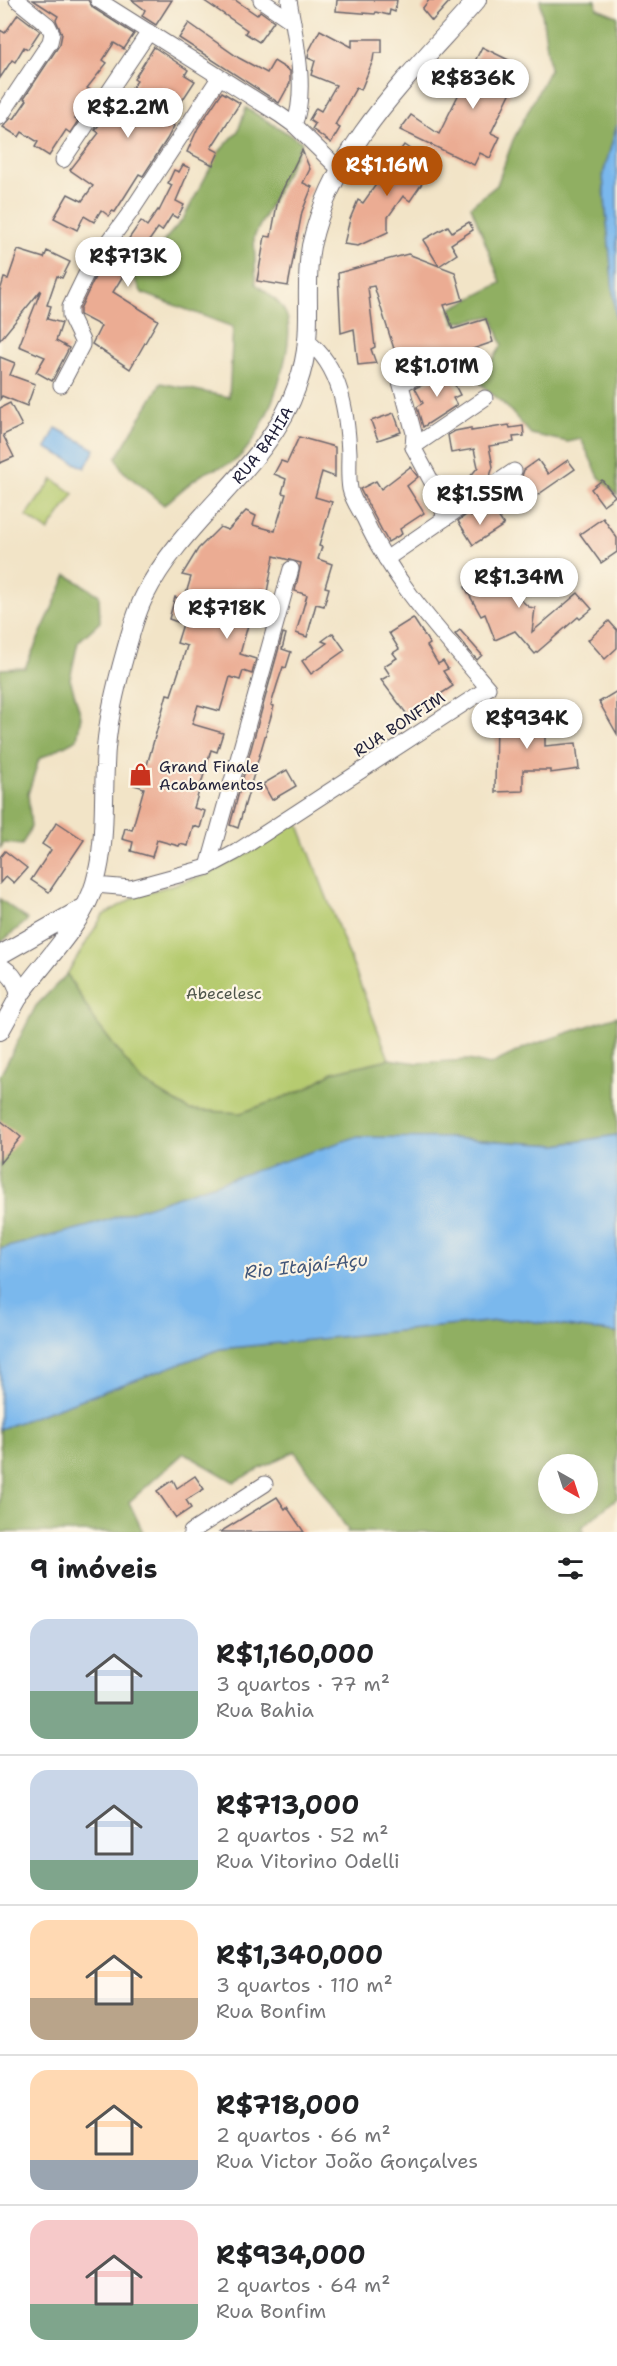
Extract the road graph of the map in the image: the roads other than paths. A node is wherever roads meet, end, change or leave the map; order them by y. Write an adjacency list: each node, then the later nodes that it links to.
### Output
1 (17, 0): 9 (street)
2 (98, 0): 7 (street)
3 (261, 0): 6 (street)
4 (289, 0): 6 (street)
5 (477, 0): 12 (main road, RUA BAHIA)
6 (293, 22): 10 (street)
7 (149, 33): 8 (street); 11 (street)
8 (219, 78): 10 (street); 17 (street)
9 (0, 117)
10 (294, 125): 12 (street)
11 (63, 160)
12 (339, 169): 13 (main road, RUA BAHIA)
13 (307, 341): 22 (street, RUA BONFIM); 25 (main road, RUA BAHIA)
14 (395, 363): 16 (street)
15 (438, 367): 16 (street)
16 (400, 384): 19 (street)
17 (61, 385)
18 (485, 398): 19 (street)
19 (413, 447): 21 (street)
20 (513, 471): 21 (street)
21 (444, 519): 22 (street)
22 (386, 558): 24 (street, RUA BONFIM)
23 (291, 569): 24 (street)
24 (208, 867): 25 (street, RUA BONFIM)
25 (95, 885): 26 (main road, RUA BAHIA)
26 (85, 906): 27 (main road); 29 (main road, RUA BAHIA)
27 (0, 955)
28 (0, 967): 29 (main road)
29 (20, 996): 30 (main road, RUA BAHIA)
30 (0, 1031)
31 (265, 1484): 32 (street)
32 (191, 1532)

